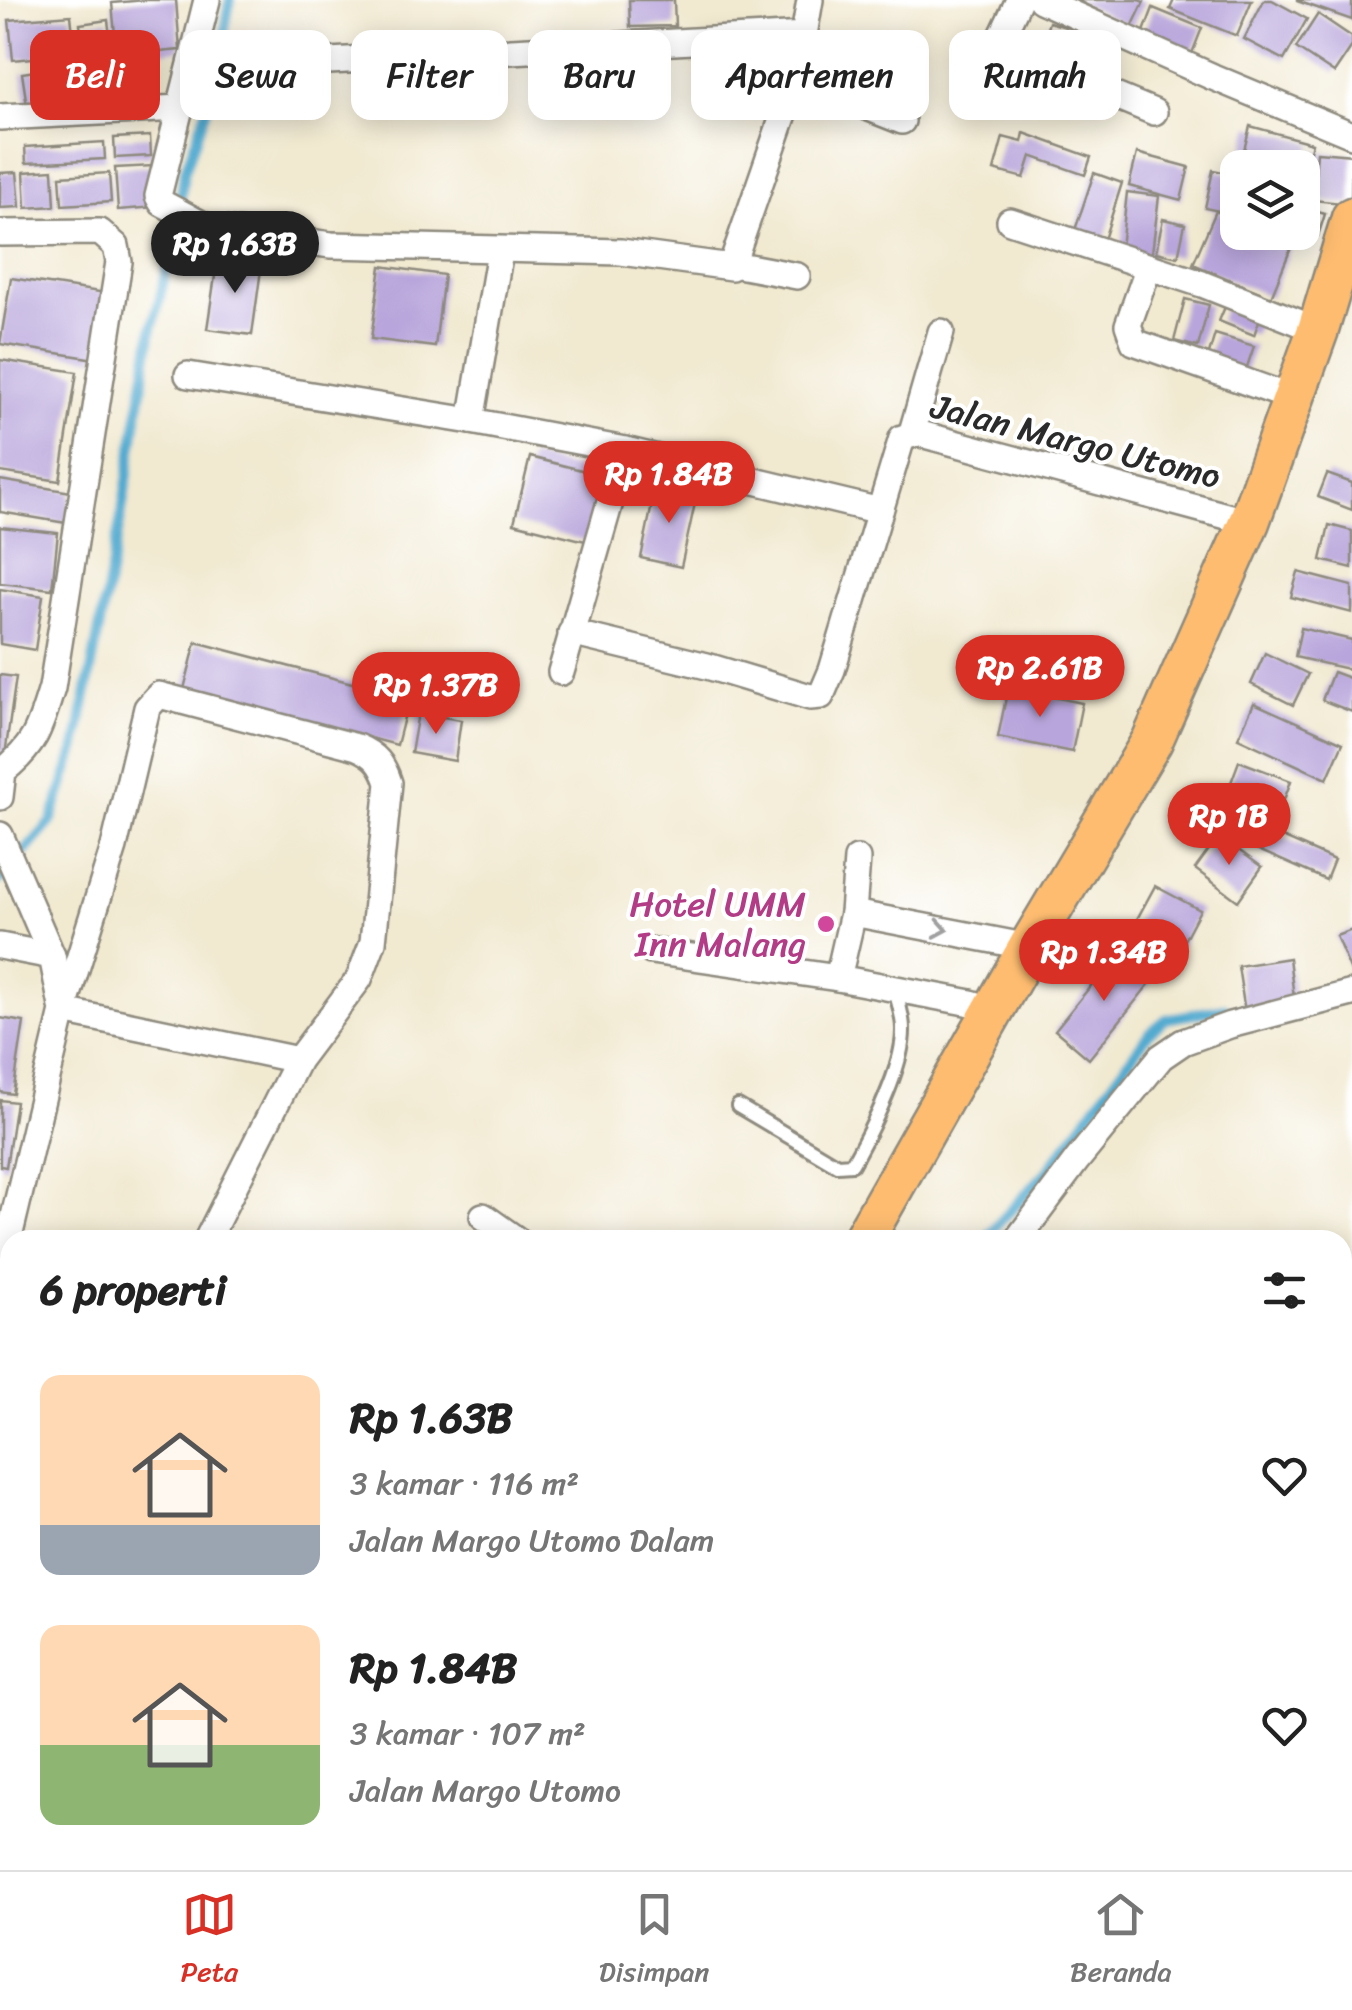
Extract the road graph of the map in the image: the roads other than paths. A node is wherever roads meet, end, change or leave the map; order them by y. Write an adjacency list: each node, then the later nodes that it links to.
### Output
1 (207, 0): 5 (street)
2 (810, 0): 6 (street)
3 (1019, 0): 10 (street)
4 (1041, 0): 13 (street)
5 (200, 30)
6 (805, 30)
7 (691, 41): 8 (street)
8 (331, 61)
9 (180, 108): 11 (street); 17 (street)
10 (1154, 112)
11 (0, 117)
12 (782, 120): 18 (street)
13 (1352, 135)
14 (1352, 218): 21 (main road)
15 (1010, 222): 19 (street)
16 (0, 233): 32 (street)
17 (500, 251): 18 (street); 25 (street)
18 (733, 264): 20 (street)
19 (1148, 269): 21 (street); 24 (street)
20 (797, 276)
21 (1318, 330): 24 (main road)
22 (942, 332): 26 (street)
23 (188, 376): 25 (street)
24 (1292, 398): 29 (main road)
25 (471, 420): 27 (street)
26 (912, 432): 28 (street, Jalan Margo Utomo); 29 (street, Jalan Margo Utomo)
27 (625, 450): 28 (street); 30 (street)
28 (880, 511): 30 (street, Jalan Margo Utomo)
29 (1249, 522): 38 (main road)
30 (571, 633): 31 (street)
31 (561, 672)
32 (2, 771): 33 (street)
33 (0, 798)
34 (0, 835): 40 (street)
35 (856, 859): 36 (street)
36 (853, 913): 38 (street, one-way to 38); 41 (street)
37 (0, 946): 40 (street)
38 (1029, 947): 44 (main road)
39 (652, 950): 41 (street)
40 (52, 956): 45 (street)
41 (838, 978): 42 (street)
42 (895, 990): 44 (street); 47 (lane)
43 (1352, 993): 54 (street)
44 (994, 1010): 53 (main road)
45 (62, 1011): 46 (street); 46 (street); 48 (street)
46 (298, 1060): 51 (street)
47 (738, 1106)
48 (10, 1191): 50 (street)
49 (483, 1216): 52 (street)
50 (5, 1230)
51 (212, 1230)
52 (503, 1230)
53 (869, 1230)
54 (1025, 1230)

